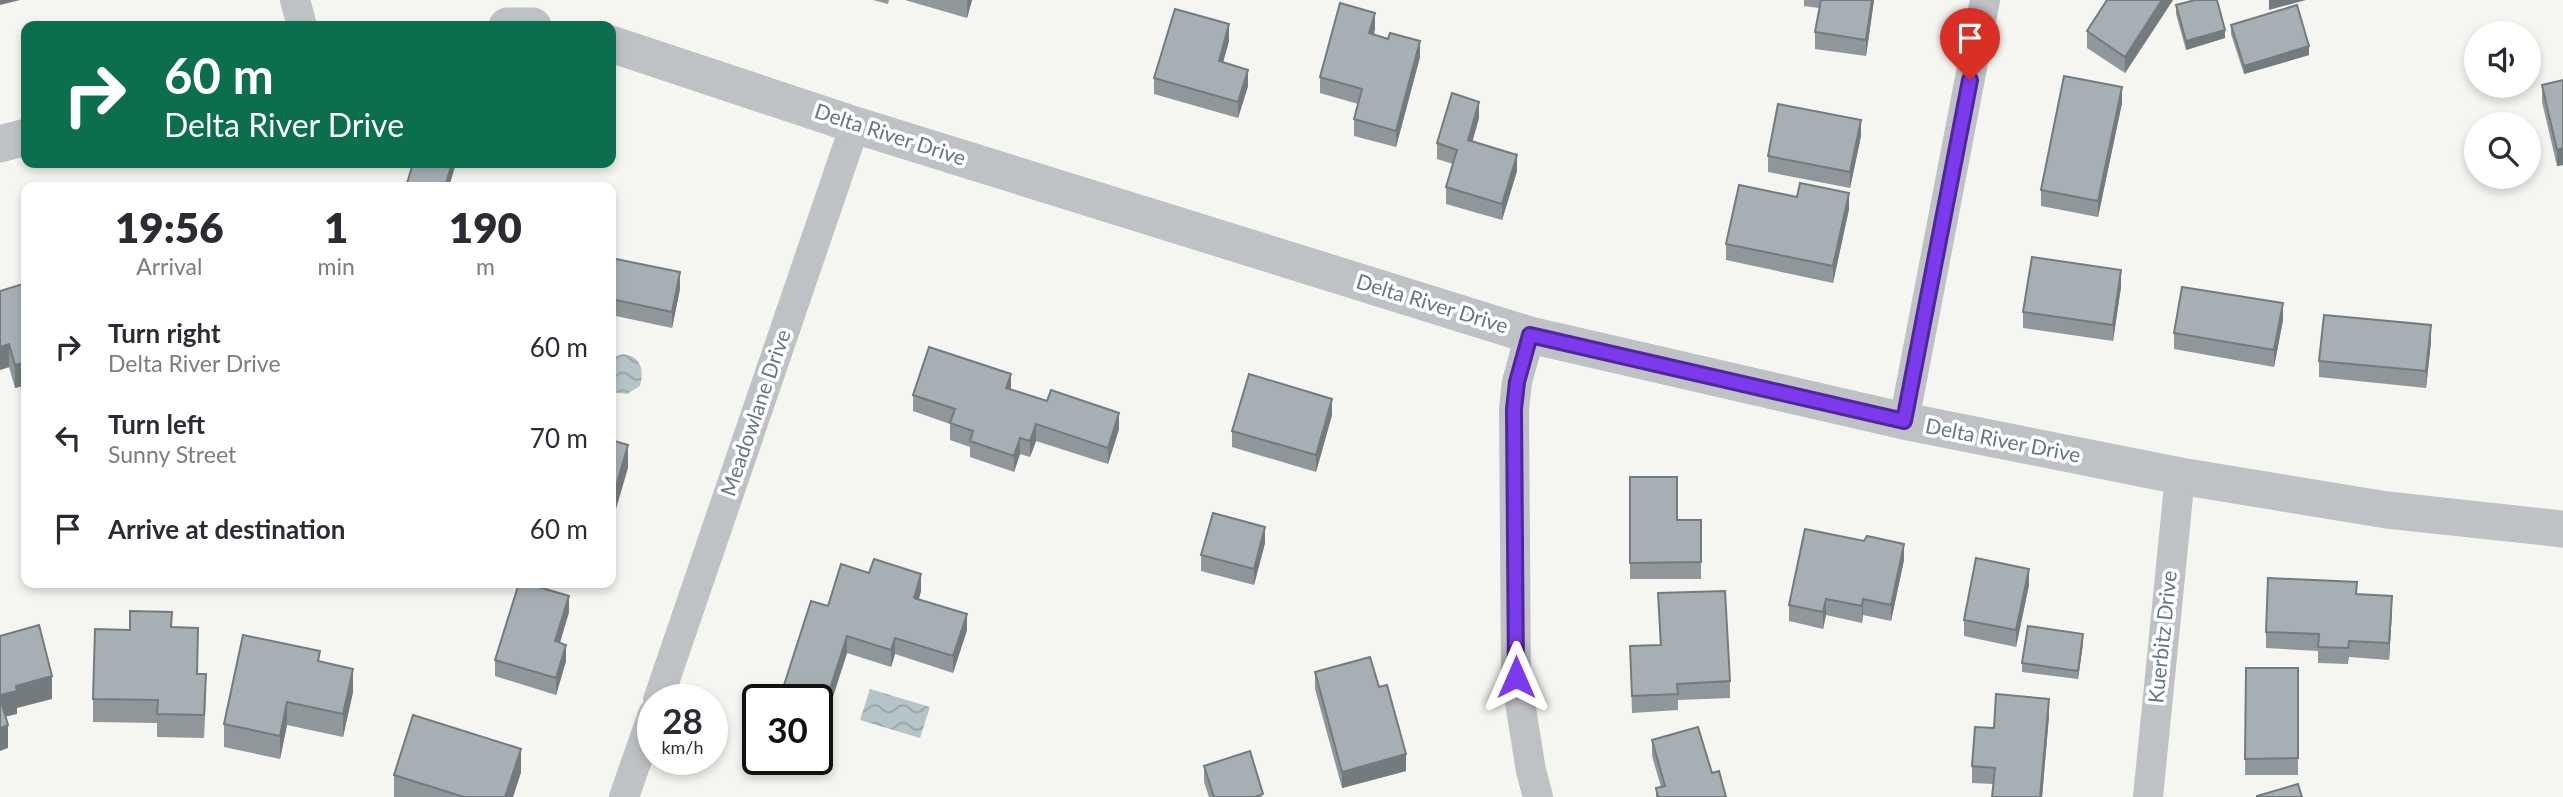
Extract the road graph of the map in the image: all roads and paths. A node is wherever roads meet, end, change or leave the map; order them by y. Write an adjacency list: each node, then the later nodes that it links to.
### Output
1 (295, 0): 3 (street)
2 (1985, 0): 9 (street)
3 (301, 21)
4 (616, 46): 5 (street, Delta River Drive)
5 (855, 125): 8 (street, Delta River Drive); 12 (street, Meadowlane Drive)
6 (21, 138): 7 (street)
7 (0, 144)
8 (1530, 335): 9 (street, Delta River Drive); 15 (street)
9 (1904, 421): 10 (street, Delta River Drive)
10 (2180, 476): 11 (street, Delta River Drive); 16 (street, Kuerbitz Drive)
11 (2563, 529)
12 (663, 684)
13 (637, 760): 14 (street)
14 (624, 797)
15 (1538, 797)
16 (2148, 797)

